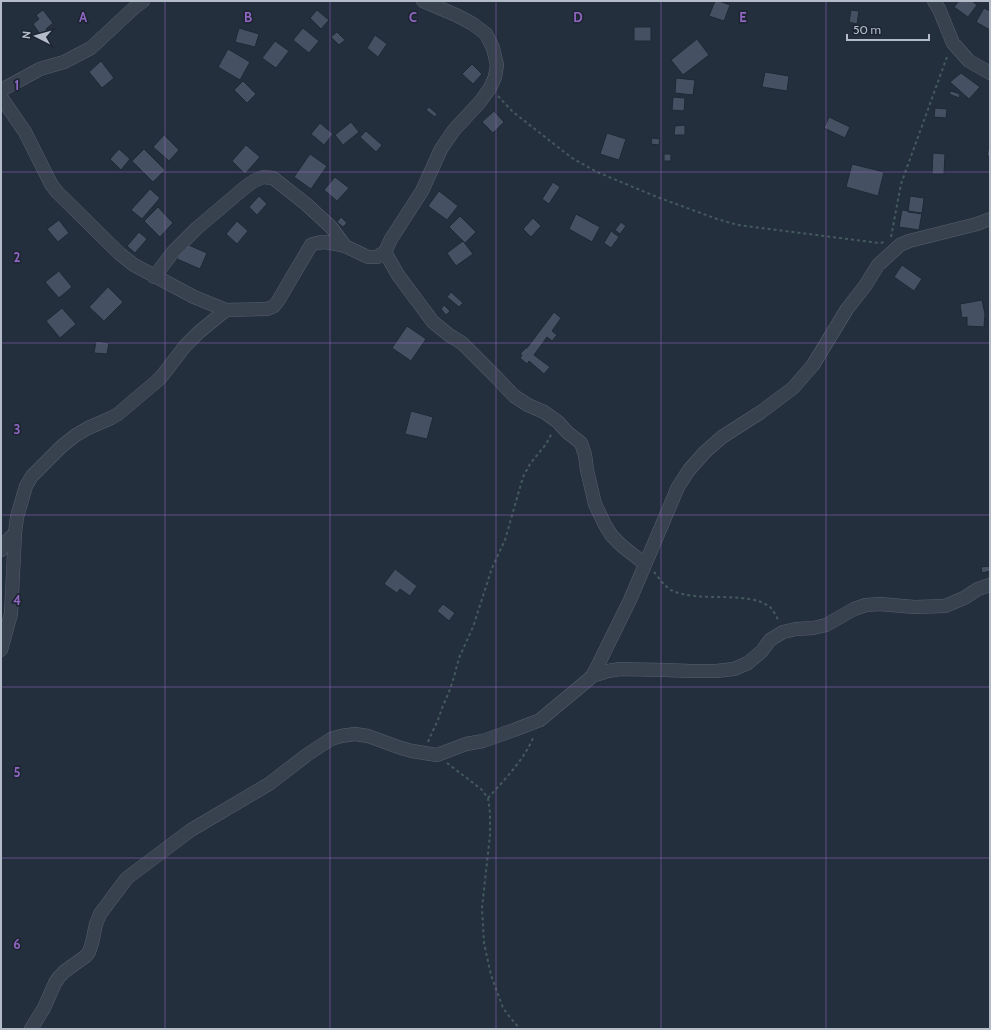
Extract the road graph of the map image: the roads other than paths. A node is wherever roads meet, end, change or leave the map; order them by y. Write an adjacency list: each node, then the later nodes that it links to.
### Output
1 (143, 1): 5 (street)
2 (423, 1): 9 (street)
3 (934, 1): 4 (street)
4 (990, 73)
5 (1, 89)
6 (1, 97): 10 (street)
7 (990, 219): 14 (street)
8 (345, 246): 9 (street); 10 (street); 11 (street)
9 (385, 252): 14 (street)
10 (154, 276): 11 (street)
11 (226, 310): 12 (street)
12 (15, 533): 13 (street); 16 (street)
13 (1, 550)
14 (645, 564): 17 (street)
15 (990, 585): 17 (street)
16 (1, 650)
17 (592, 676): 18 (street)
18 (31, 1029)

